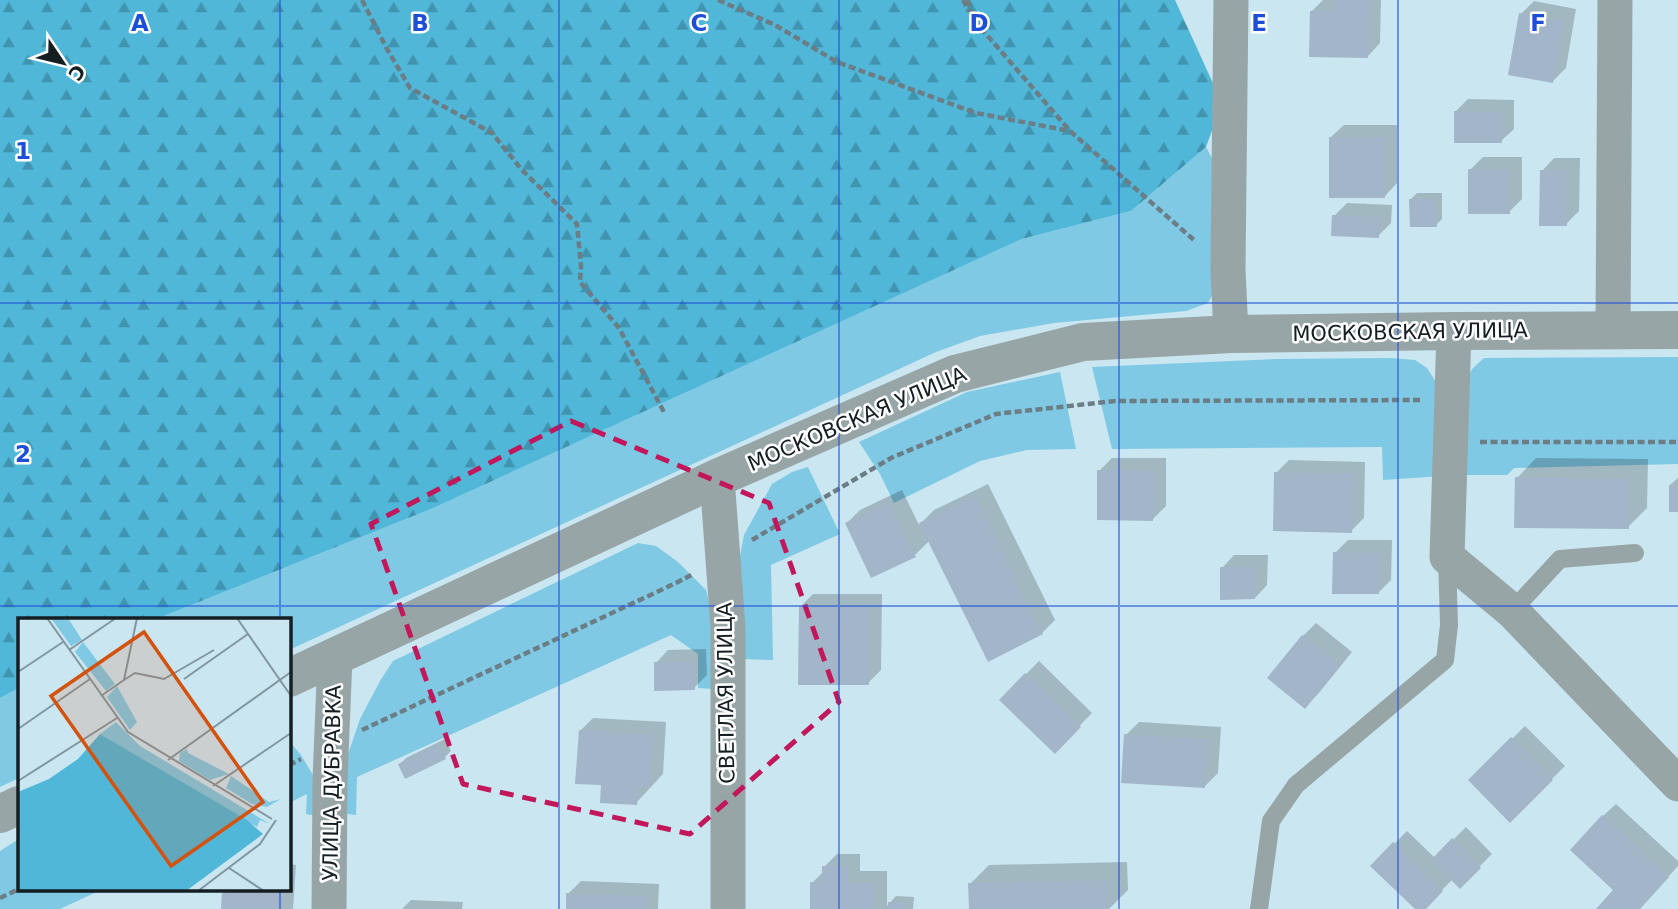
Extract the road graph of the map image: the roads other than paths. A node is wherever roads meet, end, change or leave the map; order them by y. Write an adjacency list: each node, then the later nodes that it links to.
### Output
1 (1231, 0): 6 (street)
2 (1615, 0): 3 (street)
3 (1613, 330): 4 (street, МОСКОВСКАЯ УЛИЦА); 5 (street, МОСКОВСКАЯ УЛИЦА)
4 (1678, 330)
5 (1454, 331): 6 (street, МОСКОВСКАЯ УЛИЦА); 9 (street)
6 (1231, 334): 7 (street, МОСКОВСКАЯ УЛИЦА)
7 (717, 478): 11 (street, МОСКОВСКАЯ УЛИЦА); 17 (street, СВЕТЛАЯ УЛИЦА)
8 (1635, 553): 10 (lane)
9 (1447, 557): 10 (street); 18 (lane)
10 (1512, 611): 13 (street)
11 (335, 657): 12 (street, МОСКОВСКАЯ УЛИЦА); 16 (street, УЛИЦА ДУБРАВКА)
12 (290, 678)
13 (1678, 784)
14 (18, 805): 15 (street)
15 (0, 814)
16 (329, 909)
17 (728, 909)
18 (1259, 909)

